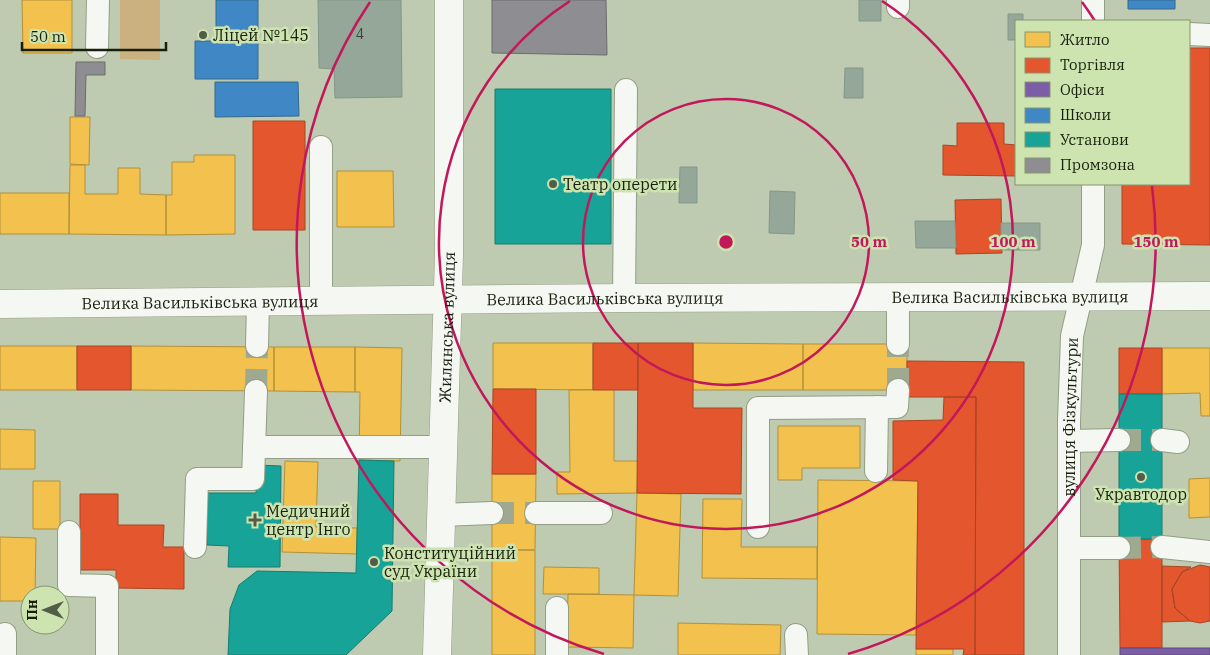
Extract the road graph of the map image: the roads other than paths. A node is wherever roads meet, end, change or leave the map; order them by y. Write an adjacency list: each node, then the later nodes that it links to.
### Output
1 (98, 0): 7 (street)
2 (449, 0): 16 (main road, Жилянська вулиця)
3 (1093, 0): 4 (street)
4 (1093, 20)
5 (1190, 34): 6 (street)
6 (1210, 36)
7 (97, 48)
8 (626, 90): 14 (street)
9 (321, 147): 15 (street)
10 (1093, 185): 12 (street, вулиця Фізкультури)
11 (898, 296): 12 (main road, Велика Васильківська вулиця); 14 (main road, Велика Васильківська вулиця); 19 (street)
12 (1082, 296): 13 (main road, Велика Васильківська вулиця); 25 (street, вулиця Фізкультури)
13 (1210, 296)
14 (624, 298): 16 (main road, Велика Васильківська вулиця)
15 (321, 300): 16 (main road, Велика Васильківська вулиця); 17 (main road, Велика Васильківська вулиця)
16 (447, 300): 27 (main road, Жилянська вулиця)
17 (258, 301): 18 (main road, Велика Васильківська вулиця); 20 (street)
18 (0, 304)
19 (898, 344)
20 (257, 346)
21 (898, 390): 23 (street)
22 (256, 391): 26 (street)
23 (877, 407): 28 (street); 33 (street)
24 (1119, 440): 25 (street)
25 (1069, 441): 37 (street, вулиця Фізкультури)
26 (254, 447): 27 (street); 35 (street)
27 (443, 447): 32 (main road, Жилянська вулиця)
28 (876, 471)
29 (492, 513): 32 (street)
30 (536, 513): 31 (street)
31 (601, 513)
32 (441, 515): 42 (main road, Жилянська вулиця)
33 (758, 527)
34 (69, 532): 41 (street)
35 (195, 547)
36 (1162, 547): 39 (street)
37 (1069, 548): 38 (street); 44 (street, вулиця Фізкультури)
38 (1119, 548)
39 (1210, 552)
40 (557, 608): 43 (street)
41 (107, 655)
42 (437, 655)
43 (557, 655)
44 (1069, 655)

